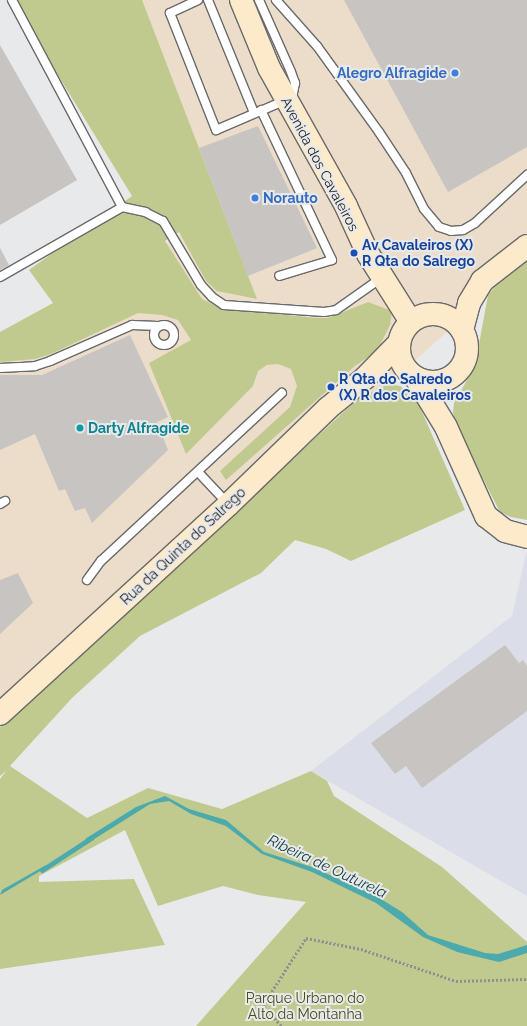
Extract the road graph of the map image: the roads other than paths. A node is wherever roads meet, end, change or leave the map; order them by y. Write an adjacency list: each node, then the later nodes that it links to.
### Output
1 (12, 0): 10 (lane)
2 (198, 0): 8 (lane)
3 (208, 0): 8 (lane)
4 (241, 0): 7 (street, Avenida dos Cavaleiros)
5 (258, 0): 7 (lane)
6 (276, 0): 9 (lane)
7 (287, 103): 8 (lane); 14 (street, Avenida dos Cavaleiros)
8 (257, 112): 12 (lane)
9 (527, 175)
10 (122, 208): 13 (lane); 14 (lane)
11 (527, 246): 17 (street)
12 (279, 276)
13 (0, 277)
14 (382, 277): 15 (street, Avenida dos Cavaleiros)
15 (411, 322): 17 (street); 18 (street)
16 (158, 326): 19 (lane)
17 (462, 330): 21 (street)
18 (399, 343): 20 (street); 22 (street, Rua da Quinta do Salrego)
19 (0, 368)
20 (411, 374): 21 (street); 22 (street, Rua da Quinta do Salrego); 24 (street)
21 (453, 376): 24 (street)
22 (365, 378): 26 (street, Rua da Quinta do Salrego)
23 (282, 393): 25 (lane)
24 (446, 427): 27 (street)
25 (198, 472): 26 (lane); 28 (lane)
26 (228, 505): 29 (street, Rua da Quinta do Salrego)
27 (527, 537)
28 (87, 580)
29 (0, 714)

